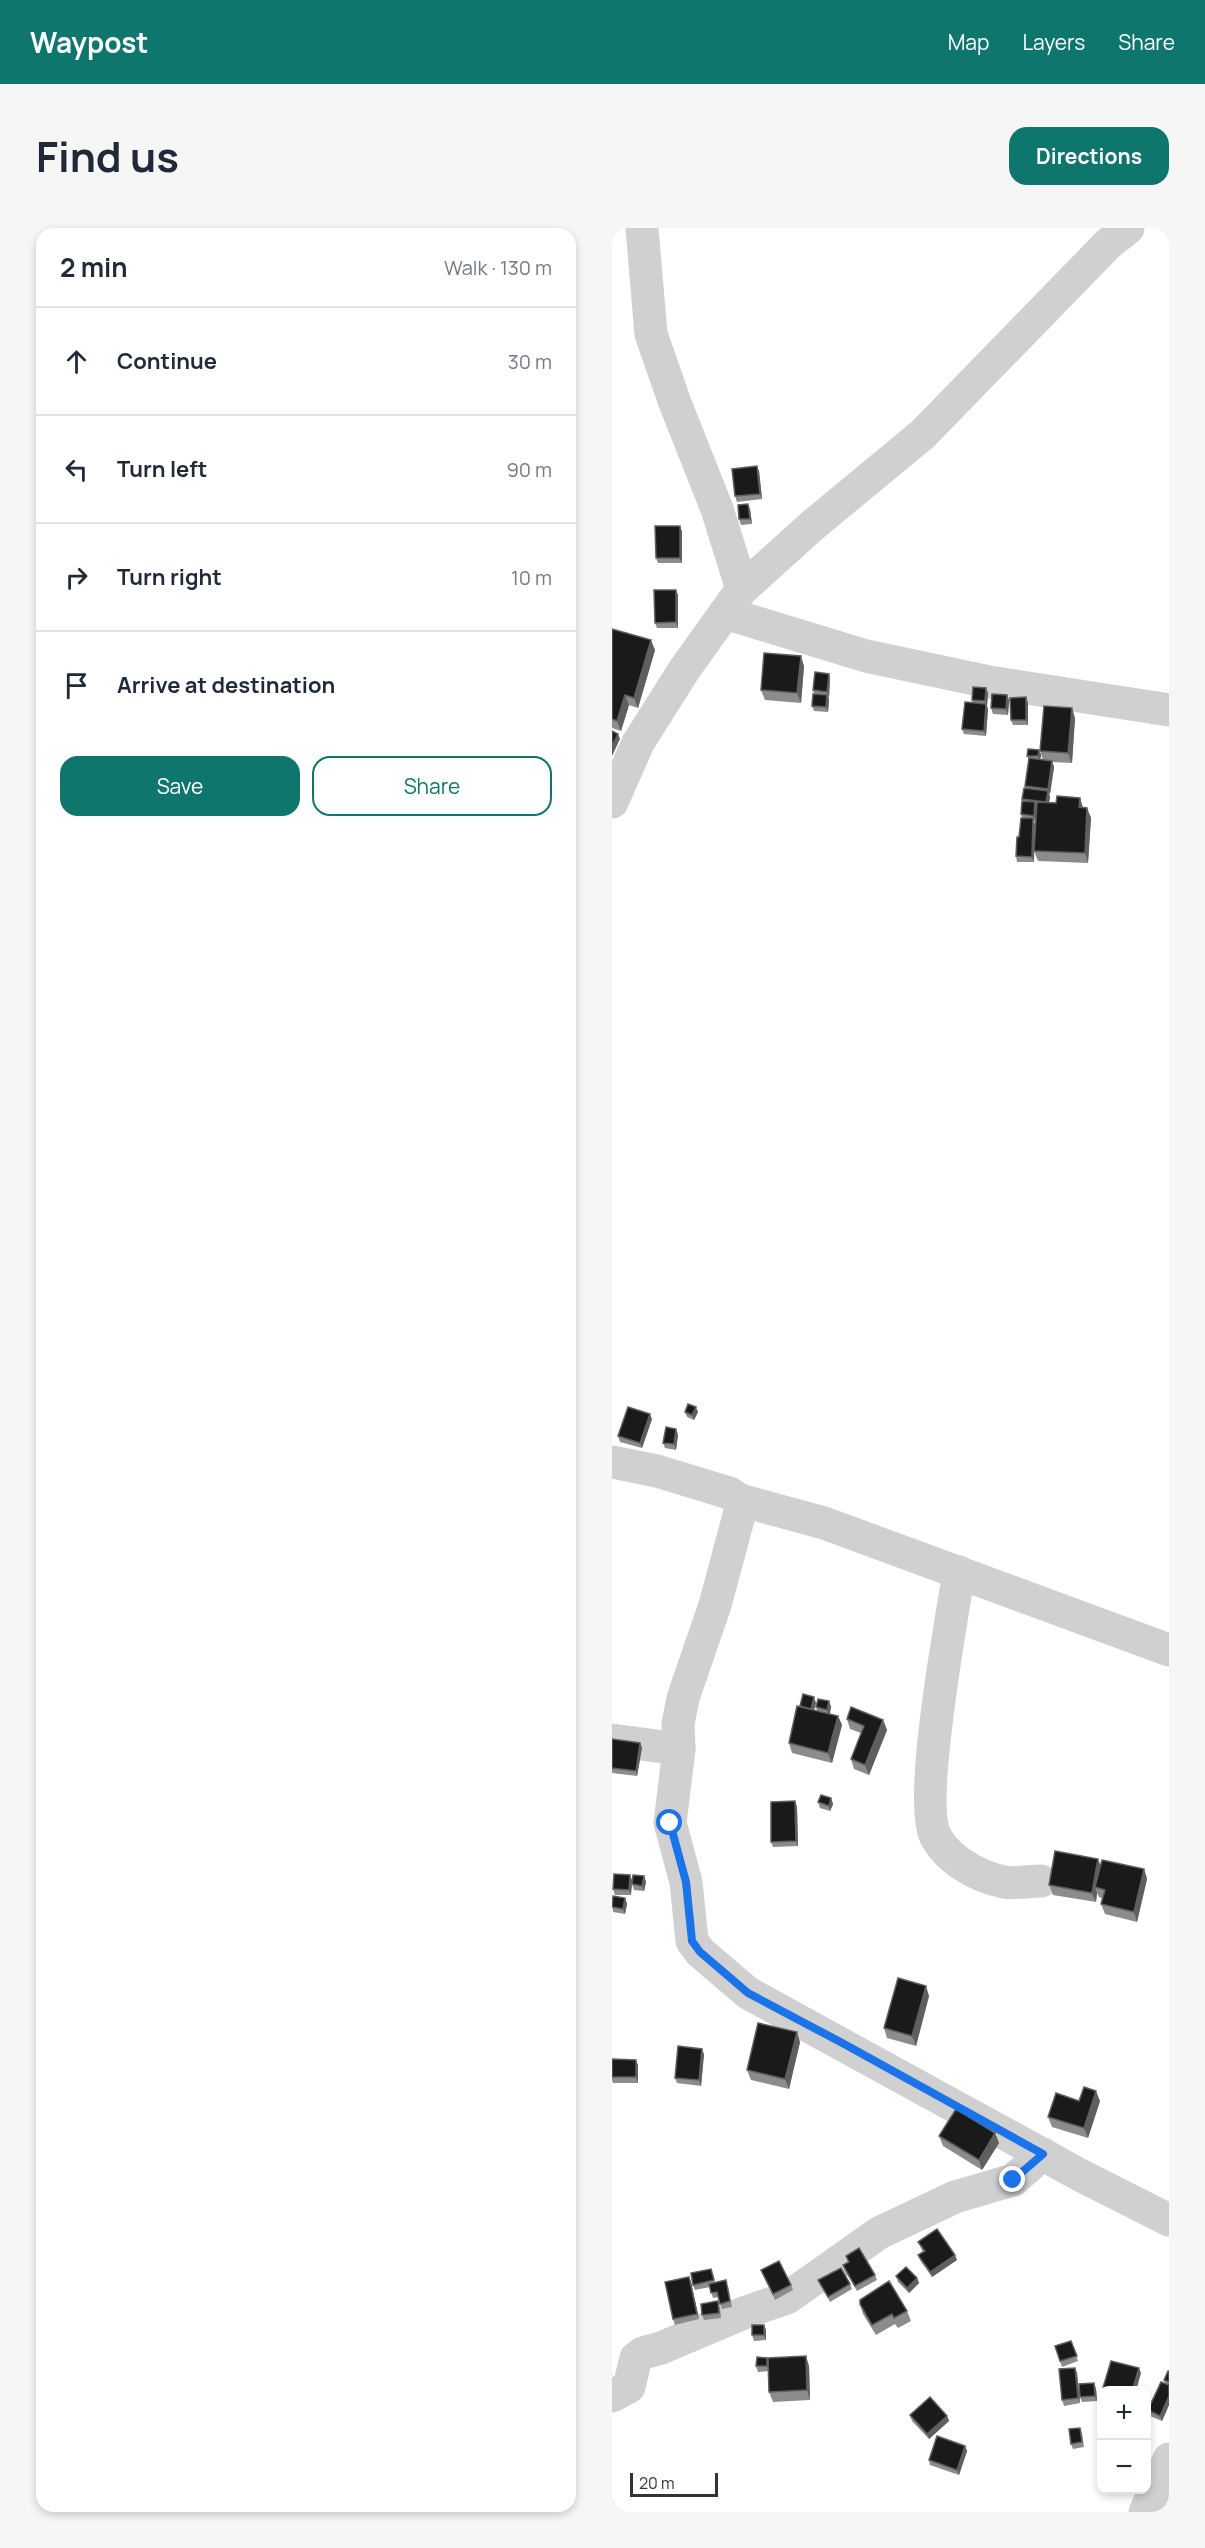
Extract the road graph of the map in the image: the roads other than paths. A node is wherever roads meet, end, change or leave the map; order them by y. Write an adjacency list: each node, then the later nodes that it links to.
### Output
1 (642, 228): 3 (street)
2 (1113, 233): 3 (street)
3 (734, 601): 4 (street); 5 (street)
4 (1169, 710)
5 (612, 802)
6 (612, 1462): 7 (street)
7 (740, 1500): 8 (street); 11 (street)
8 (959, 1572): 9 (street); 12 (street)
9 (1169, 1650)
10 (612, 1740): 11 (street)
11 (679, 1749): 13 (street)
12 (1041, 1881)
13 (1043, 2154): 14 (street); 15 (street)
14 (1169, 2220)
15 (612, 2396)
16 (1169, 2459): 17 (street)
17 (1145, 2512)

